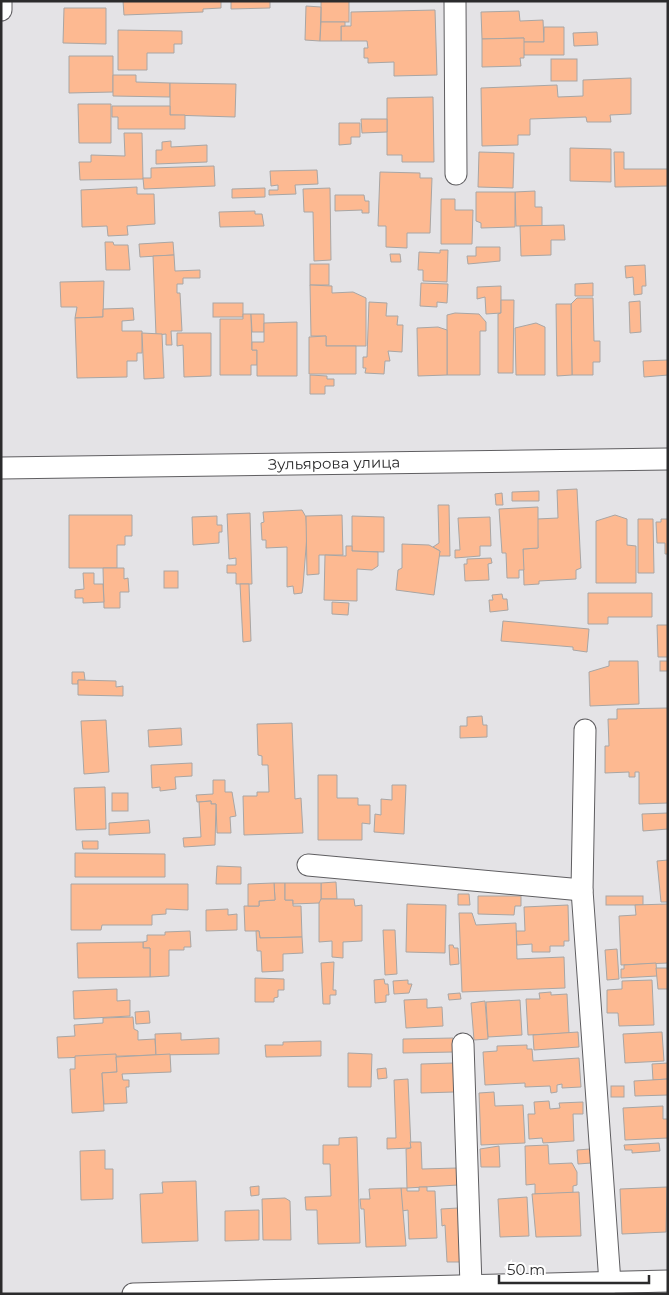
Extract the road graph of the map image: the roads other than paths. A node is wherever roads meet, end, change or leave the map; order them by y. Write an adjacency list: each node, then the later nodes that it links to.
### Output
1 (1, 1): 3 (street)
2 (455, 1): 4 (street)
3 (1, 10)
4 (456, 174)
5 (668, 459): 6 (street, Зульярова улица)
6 (1, 468)
7 (585, 730): 9 (street)
8 (308, 865): 9 (street)
9 (582, 890): 12 (street)
10 (463, 1044): 13 (street)
11 (668, 1280): 12 (street)
12 (610, 1283): 13 (street)
13 (471, 1286): 14 (street)
14 (134, 1294)

